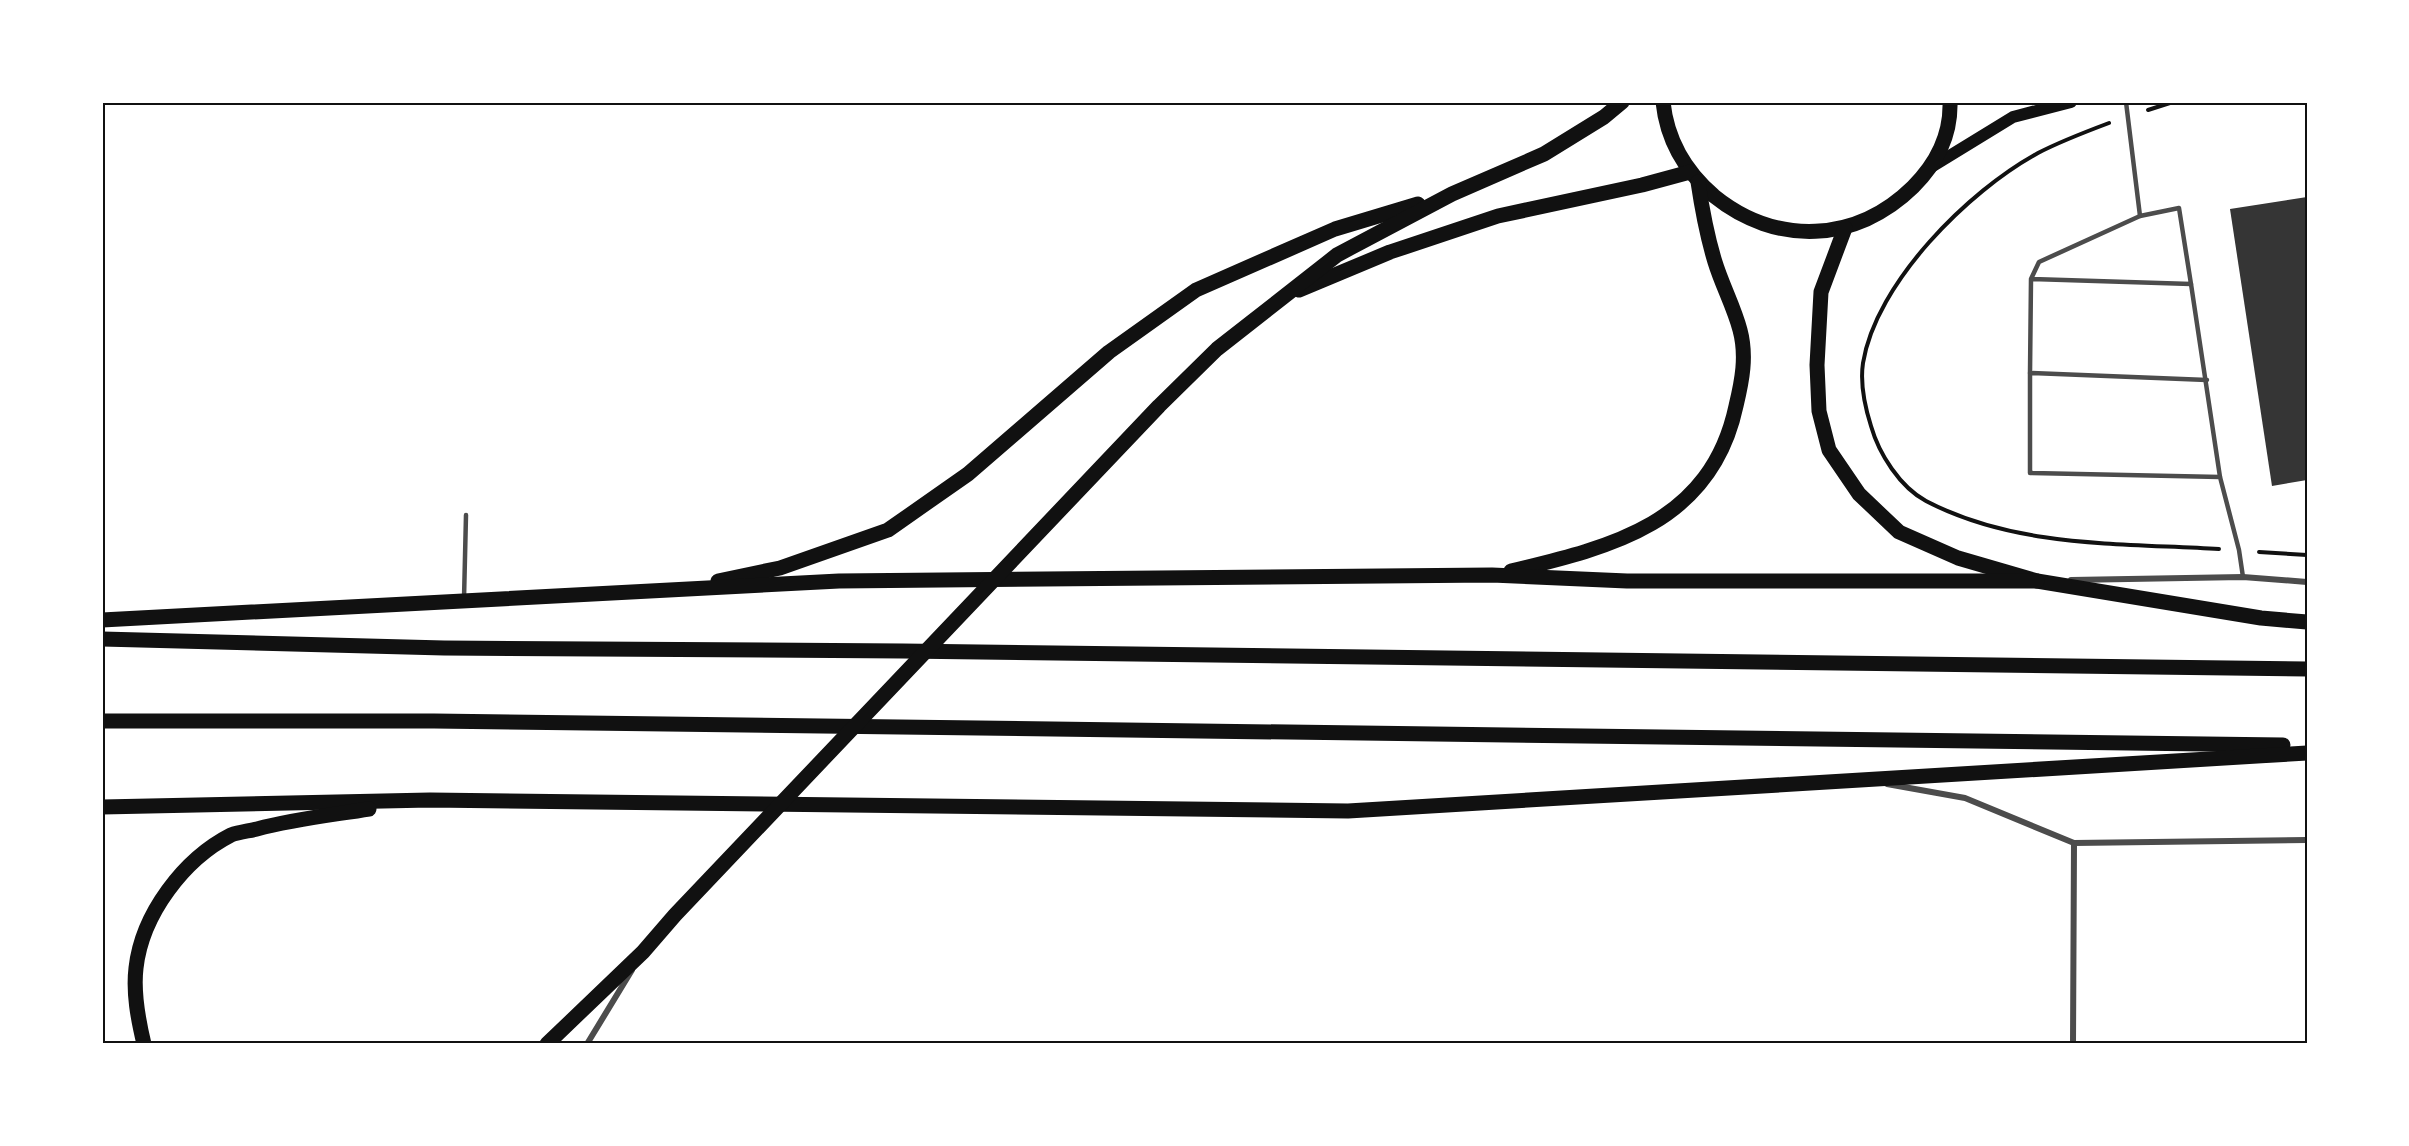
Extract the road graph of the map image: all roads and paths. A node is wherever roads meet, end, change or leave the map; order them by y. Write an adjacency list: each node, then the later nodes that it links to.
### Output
1 (1622, 102): 8 (main road)
2 (1663, 102): 7 (main road)
3 (1950, 102): 6 (main road)
4 (2071, 102): 6 (main road)
5 (2126, 102): 9 (lane)
6 (1933, 166): 10 (main road)
7 (1694, 177): 10 (main road); 13 (main road); 18 (main road)
8 (1452, 194): 13 (main road); 22 (main road)
9 (2140, 216): 11 (lane); 12 (lane)
10 (1845, 228): 20 (main road)
11 (2031, 279): 12 (lane); 14 (lane)
12 (2191, 284): 15 (lane)
13 (1277, 300): 36 (main road)
14 (2030, 373): 15 (lane); 16 (lane)
15 (2207, 380): 16 (lane)
16 (2220, 477): 19 (lane)
17 (466, 515): 23 (lane)
18 (1492, 575): 20 (main road); 22 (main road)
19 (2243, 577): 20 (street); 21 (street)
20 (2037, 581): 25 (main road)
21 (2307, 582)
22 (659, 593): 23 (main road)
23 (464, 603): 24 (main road)
24 (102, 620)
25 (2307, 622)
26 (102, 639): 27 (main road)
27 (2307, 669)
28 (102, 721): 29 (main road)
29 (2307, 745)
30 (2307, 753): 31 (main road)
31 (1860, 779): 32 (main road); 35 (street)
32 (430, 800): 33 (main road); 37 (main road)
33 (102, 807)
34 (2307, 840): 35 (street)
35 (2074, 843): 40 (street)
36 (643, 952): 38 (main road); 39 (street)
37 (144, 1044)
38 (547, 1044)
39 (587, 1044)
40 (2073, 1044)

